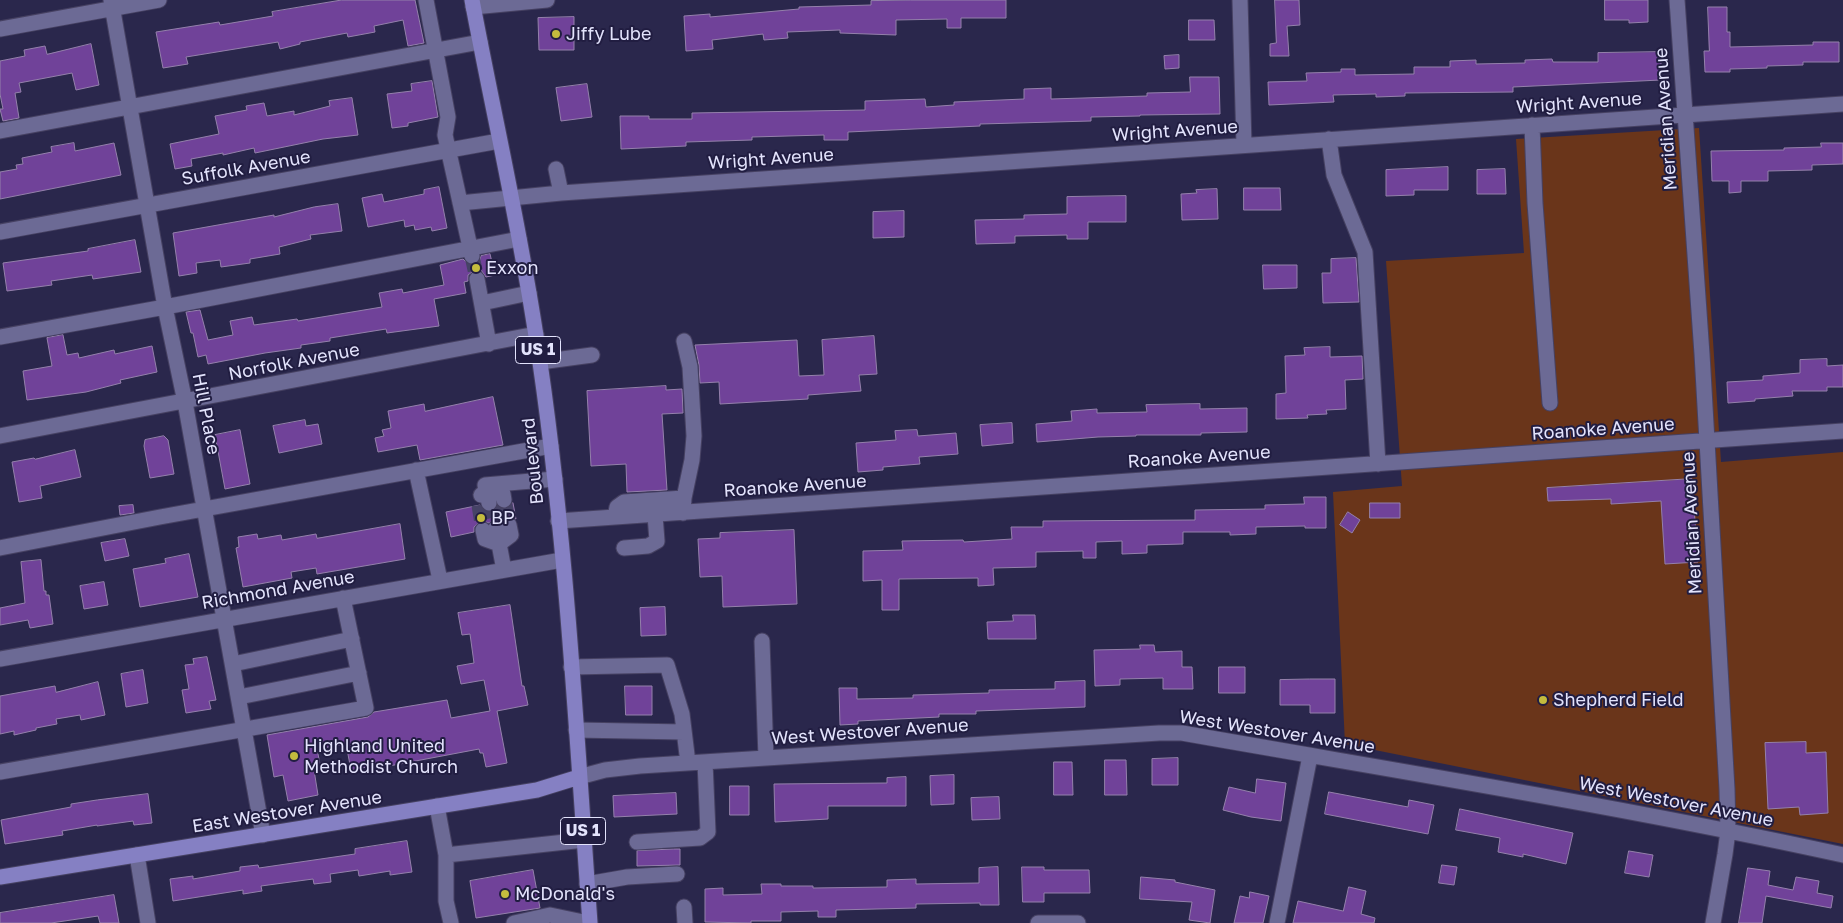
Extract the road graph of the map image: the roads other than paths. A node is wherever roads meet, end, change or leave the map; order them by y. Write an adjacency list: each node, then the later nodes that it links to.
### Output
1 (159, 0): 7 (street)
2 (426, 0): 10 (street)
3 (548, 0): 6 (street)
4 (1240, 0): 18 (street)
5 (1677, 0): 13 (street, Meridian Avenue)
6 (472, 3): 9 (main road, Boulevard / US 1)
7 (111, 4): 8 (street); 12 (street, Hill Place)
8 (0, 29)
9 (480, 42): 10 (street); 17 (main road, Boulevard / US 1)
10 (436, 51): 12 (street); 19 (street)
11 (1843, 104): 13 (street, Wright Avenue)
12 (130, 107): 15 (street); 24 (street, Hill Place)
13 (1685, 114): 14 (street, Wright Avenue); 42 (street, Meridian Avenue)
14 (1532, 125): 16 (street, Wright Avenue); 39 (street)
15 (0, 131)
16 (1329, 139): 18 (street, Wright Avenue); 44 (street)
17 (499, 140): 19 (street, Suffolk Avenue); 22 (main road, Boulevard / US 1)
18 (1244, 145): 21 (street, Wright Avenue)
19 (448, 150): 23 (street); 24 (street, Suffolk Avenue)
20 (556, 170): 21 (street)
21 (562, 193): 22 (street, Wright Avenue)
22 (510, 197): 23 (street, Wright Avenue); 26 (main road, Boulevard / US 1)
23 (460, 203): 27 (street)
24 (148, 204): 25 (street, Suffolk Avenue); 31 (street, Hill Place)
25 (0, 232)
26 (519, 239): 27 (street); 29 (main road, Boulevard / US 1)
27 (471, 252): 31 (street)
28 (477, 279): 30 (street)
29 (529, 293): 30 (street); 32 (main road, Boulevard / US 1)
30 (482, 303): 35 (street)
31 (165, 307): 33 (street); 38 (street, Hill Place)
32 (536, 334): 35 (street, Norfolk Avenue); 37 (main road, Boulevard / US 1)
33 (0, 337)
34 (684, 341): 48 (street)
35 (489, 344): 38 (street, Norfolk Avenue)
36 (592, 355): 37 (street)
37 (540, 362): 43 (main road, Boulevard / US 1)
38 (185, 402): 41 (street, Norfolk Avenue); 49 (street, Hill Place)
39 (1550, 402)
40 (1843, 431): 42 (street, Roanoke Avenue)
41 (0, 436)
42 (1707, 441): 44 (street, Roanoke Avenue); 78 (street, Meridian Avenue)
43 (551, 446): 45 (street); 46 (main road, Boulevard / US 1)
44 (1378, 464): 48 (street, Roanoke Avenue)
45 (416, 470): 49 (street); 58 (street)
46 (555, 480): 47 (street); 52 (main road, Boulevard / US 1)
47 (504, 500)
48 (684, 506): 50 (street, Roanoke Avenue); 51 (street)
49 (205, 509): 54 (street); 60 (street, Hill Place)
50 (655, 515): 51 (street, Roanoke Avenue); 55 (street)
51 (615, 517): 52 (street, Roanoke Avenue)
52 (558, 521): 56 (main road, Boulevard / US 1)
53 (499, 544): 53 (street); 57 (street)
54 (0, 548)
55 (624, 548)
56 (562, 560): 57 (street, Richmond Avenue); 65 (main road, Boulevard / US 1)
57 (504, 570): 58 (street, Richmond Avenue)
58 (440, 580): 59 (street, Richmond Avenue)
59 (343, 598): 60 (street, Richmond Avenue); 61 (street)
60 (225, 619): 63 (street, Richmond Avenue); 64 (street, Hill Place)
61 (352, 639): 64 (street); 66 (street)
62 (762, 641): 72 (street)
63 (0, 659)
64 (233, 664): 67 (street, Hill Place)
65 (571, 667): 69 (main road, Boulevard / US 1); 70 (street)
66 (359, 673): 67 (street); 68 (street)
67 (239, 697): 68 (street, Hill Place)
68 (245, 730): 75 (street); 79 (street, Hill Place)
69 (576, 730): 70 (street); 76 (main road, Boulevard / US 1)
70 (684, 732): 74 (street)
71 (1310, 756): 72 (street, West Westover Avenue); 78 (street, West Westover Avenue); 96 (street)
72 (766, 758): 73 (street, West Westover Avenue)
73 (705, 762): 74 (street, West Westover Avenue); 81 (street)
74 (688, 763): 76 (street, West Westover Avenue)
75 (0, 772)
76 (580, 777): 77 (main road, East Westover Avenue); 80 (main road, Boulevard / US 1)
77 (437, 806): 79 (main road, East Westover Avenue); 83 (street)
78 (1728, 831): 84 (street, West Westover Avenue); 97 (street, Meridian Avenue)
79 (263, 834): 82 (main road, East Westover Avenue)
80 (584, 840): 83 (street); 87 (main road, Boulevard / US 1)
81 (637, 842)
82 (138, 855): 86 (main road, East Westover Avenue); 89 (street)
83 (446, 855): 90 (street)
84 (1843, 855)
85 (678, 874): 87 (street)
86 (0, 877)
87 (587, 884): 92 (main road, Boulevard / US 1)
88 (684, 907): 93 (street)
89 (148, 923)
90 (451, 923)
91 (514, 923): 92 (street)
92 (589, 923)
93 (685, 923)
94 (1038, 923): 95 (street)
95 (1078, 923)
96 (1278, 923)
97 (1713, 923)

